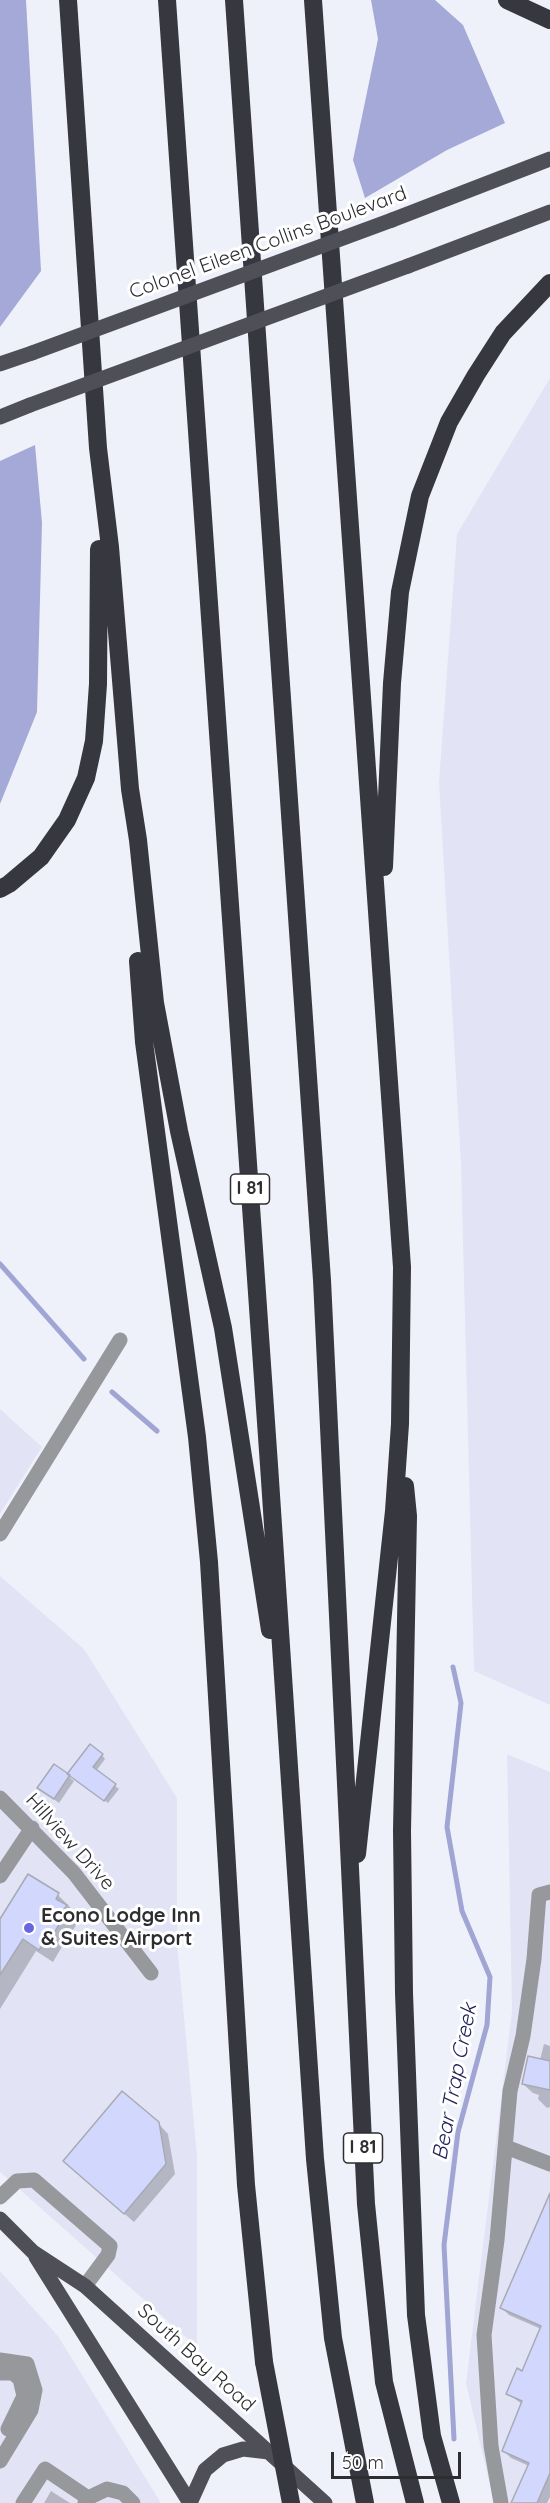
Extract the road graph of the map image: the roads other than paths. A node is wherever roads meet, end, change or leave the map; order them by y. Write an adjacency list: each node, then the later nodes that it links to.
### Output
1 (66, 0): 12 (highway)
2 (167, 0): 19 (highway, I 81)
3 (234, 0): 25 (highway, I 81)
4 (312, 0): 15 (highway)
5 (507, 0): 6 (highway)
6 (550, 20)
7 (550, 159): 10 (main road, Colonel Eileen Collins Boulevard, bridge)
8 (550, 212): 11 (main road, bridge)
9 (550, 284): 15 (highway)
10 (0, 364)
11 (0, 417)
12 (98, 448): 13 (highway); 14 (highway)
13 (130, 789): 19 (highway); 42 (highway, bridge)
14 (0, 889)
15 (381, 959): 17 (highway)
16 (120, 1340): 18 (street)
17 (400, 1424): 25 (highway); 46 (highway)
18 (0, 1534)
19 (288, 1744): 44 (highway, I 81)
20 (0, 1798): 21 (street, Hillview Drive)
21 (32, 1828): 22 (street); 26 (street, Hillview Drive)
22 (6, 1854): 23 (street)
23 (0, 1876)
24 (550, 1893): 27 (street)
25 (351, 1912): 45 (highway, I 81)
26 (151, 1973)
27 (506, 2147): 28 (street); 47 (street)
28 (550, 2164)
29 (0, 2197): 32 (street)
30 (0, 2219): 31 (main road, South Bay Road)
31 (33, 2252): 32 (main road, South Bay Road); 41 (main road, South Bay Road)
32 (85, 2286): 36 (main road, South Bay Road)
33 (0, 2360): 37 (street)
34 (0, 2373): 35 (street)
35 (0, 2442)
36 (270, 2452): 41 (main road); 43 (main road, South Bay Road)
37 (0, 2461)
38 (87, 2500): 39 (street); 40 (street)
39 (23, 2503)
40 (133, 2503)
41 (190, 2503)
42 (291, 2503)
43 (325, 2503)
44 (365, 2503)
45 (415, 2503)
46 (451, 2503)
47 (501, 2503)

